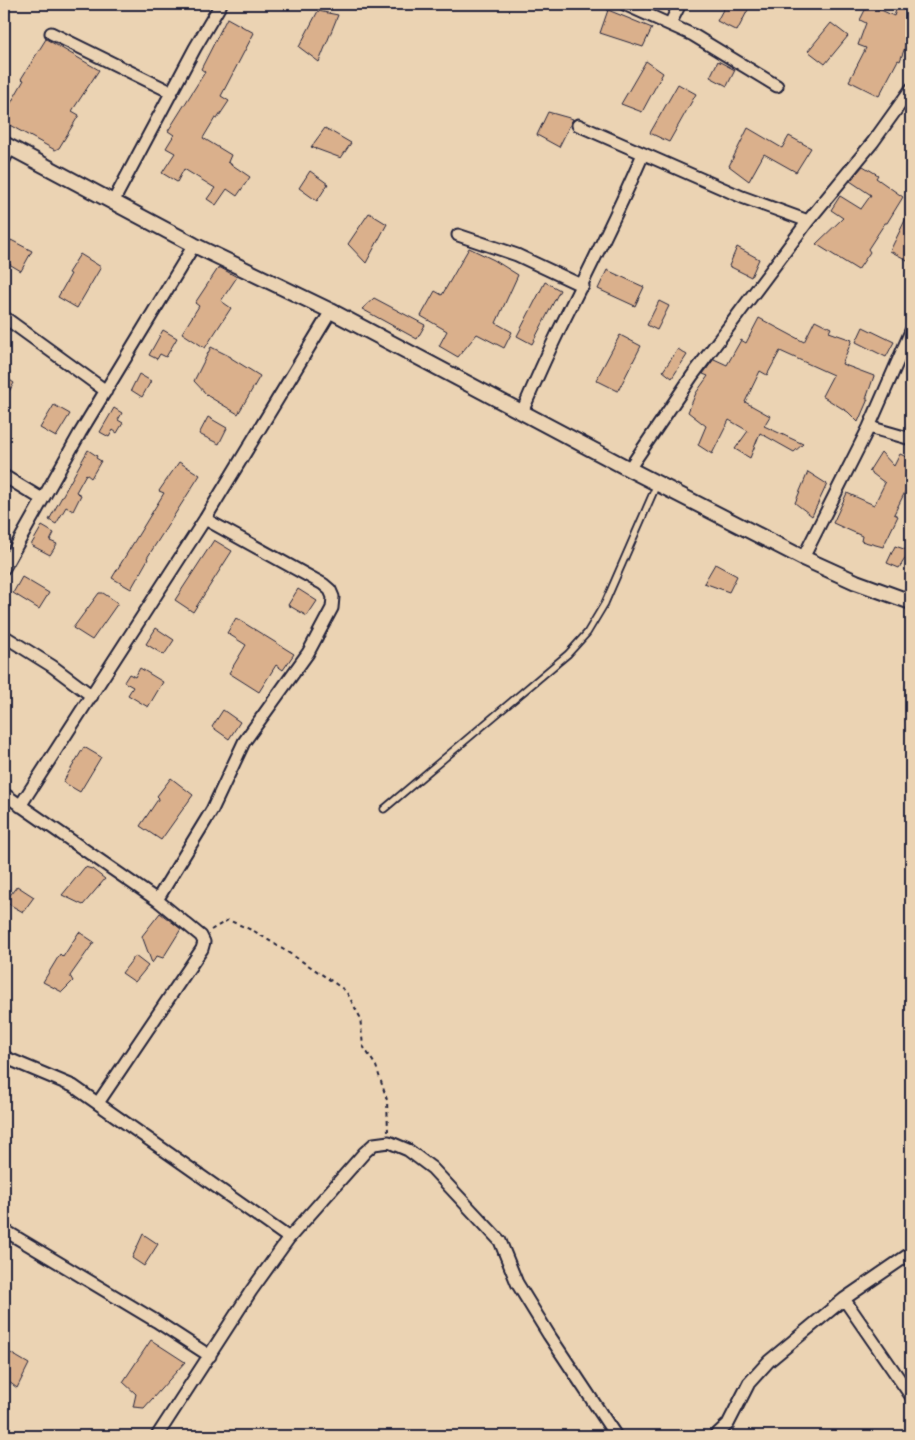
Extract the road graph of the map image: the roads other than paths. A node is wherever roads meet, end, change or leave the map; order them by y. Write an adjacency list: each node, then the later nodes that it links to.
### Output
1 (221, 4): 8 (street)
2 (624, 4): 4 (street)
3 (680, 4): 4 (street)
4 (670, 24): 6 (street)
5 (51, 33): 8 (street)
6 (777, 86)
7 (911, 89): 13 (street)
8 (171, 92): 12 (street)
9 (578, 125): 11 (street)
10 (6, 151): 12 (street)
11 (643, 154): 13 (street); 16 (street)
12 (113, 202): 15 (street)
13 (808, 221): 24 (street)
14 (458, 235): 16 (street)
15 (194, 245): 17 (street); 20 (street)
16 (583, 286): 21 (street)
17 (331, 311): 21 (street); 28 (street)
18 (4, 317): 20 (street)
19 (911, 331): 22 (street)
20 (106, 391): 27 (street)
21 (522, 412): 24 (street)
22 (870, 427): 23 (street); 29 (street)
23 (911, 439)
24 (629, 469): 26 (street)
25 (4, 476): 27 (street)
26 (657, 484): 29 (street); 36 (lane)
27 (42, 499): 30 (street)
28 (204, 519): 33 (street); 37 (street)
29 (803, 558): 31 (street)
30 (4, 568)
31 (911, 602)
32 (4, 636): 33 (street)
33 (92, 696): 35 (street)
34 (4, 794): 35 (street)
35 (20, 806): 37 (street)
36 (384, 809)
37 (158, 900): 39 (street)
38 (4, 1057): 39 (street)
39 (98, 1103): 41 (street)
40 (4, 1230): 44 (street)
41 (289, 1238): 44 (street); 47 (street)
42 (911, 1253): 43 (street)
43 (844, 1299): 45 (street); 48 (street)
44 (210, 1356): 46 (street)
45 (911, 1396)
46 (157, 1436)
47 (616, 1436)
48 (714, 1436)

